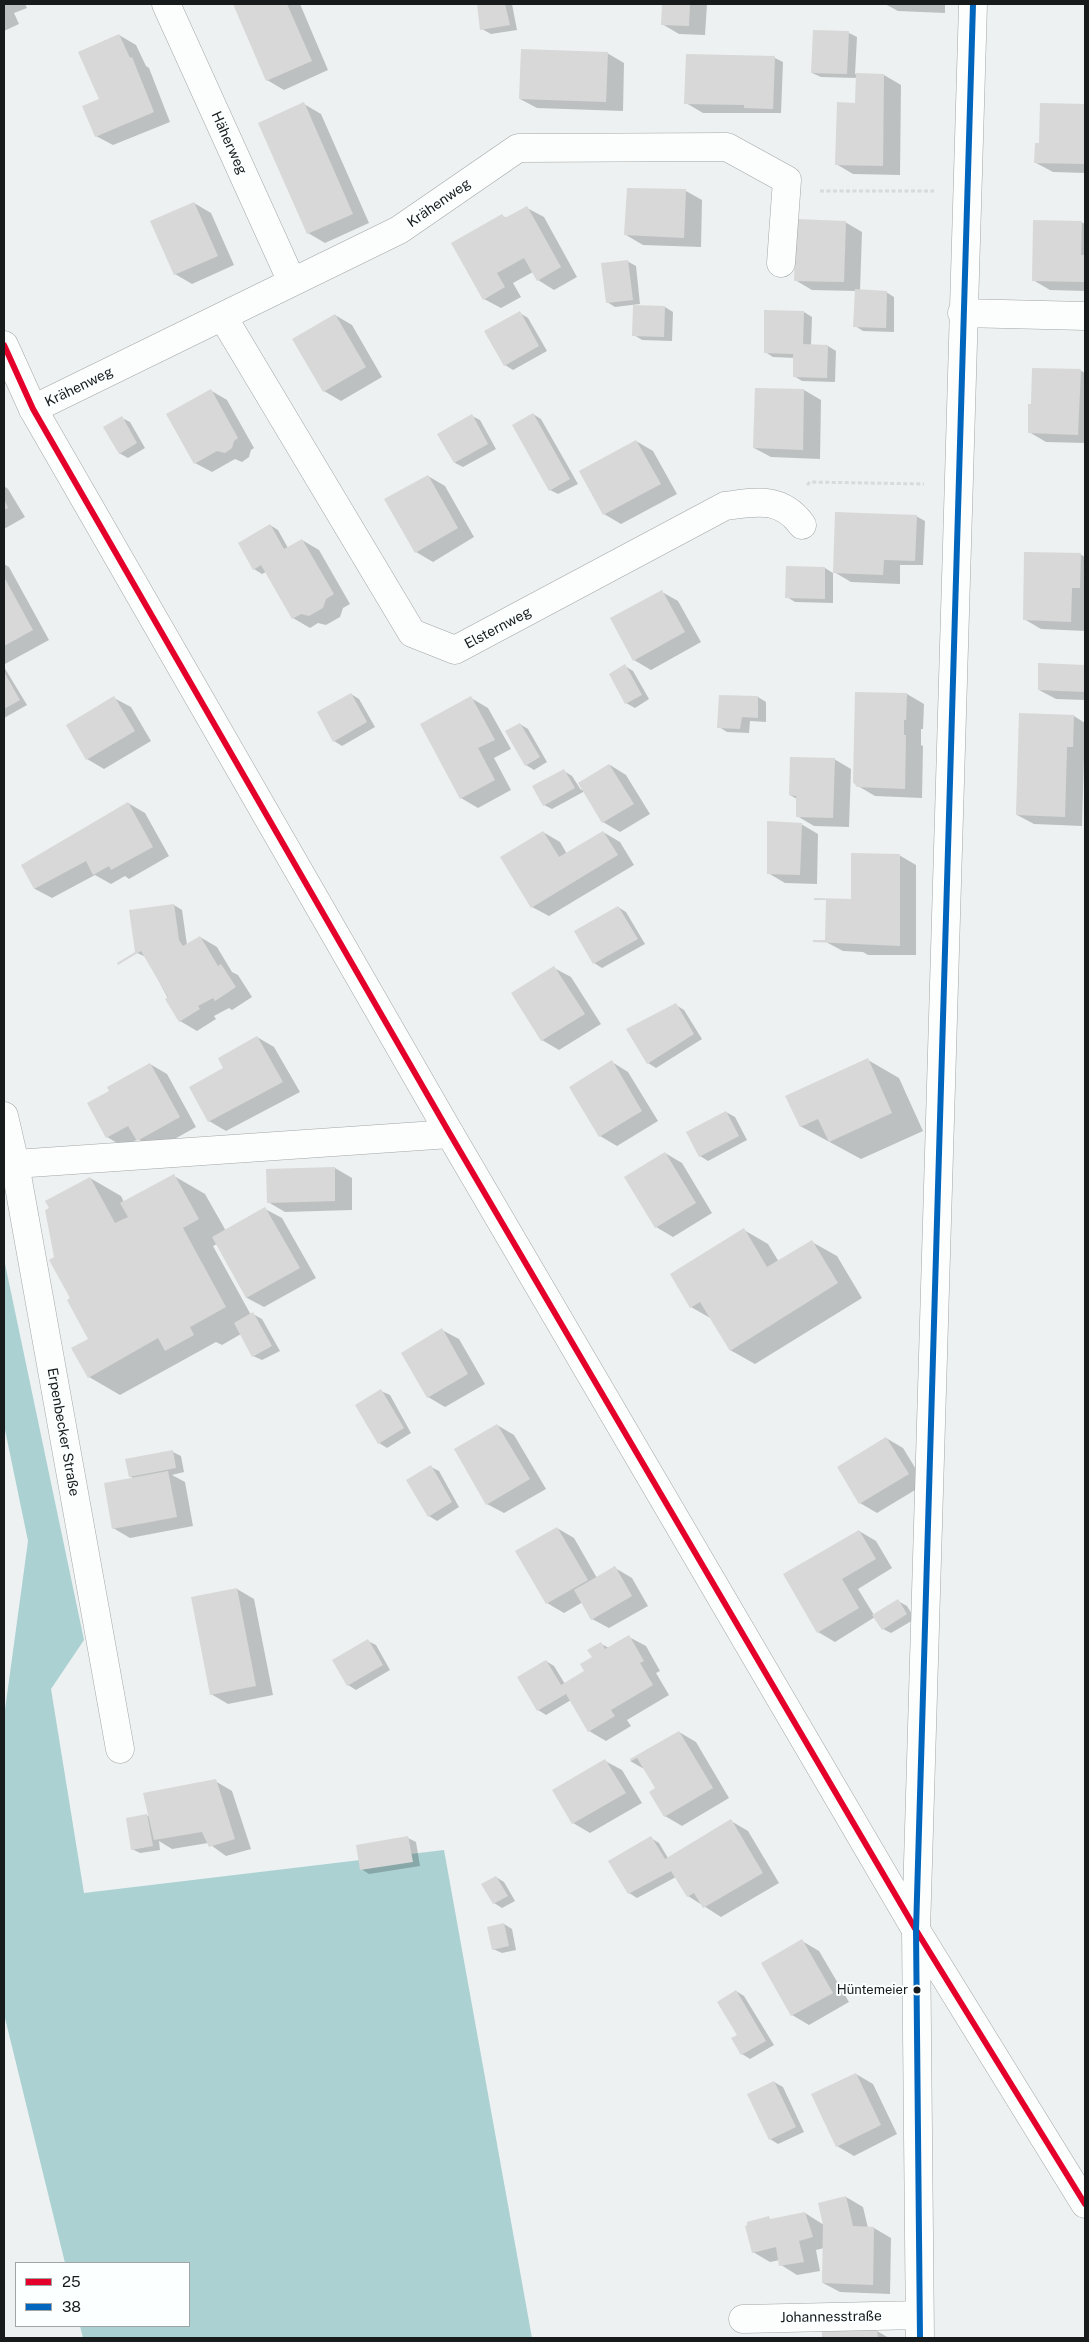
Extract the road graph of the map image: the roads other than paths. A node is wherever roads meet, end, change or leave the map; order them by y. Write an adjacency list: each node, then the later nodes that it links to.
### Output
1 (166, 4): 4 (street, Häherweg)
2 (973, 4): 5 (street, Johannesstraße)
3 (781, 263): 4 (street, Krähenweg)
4 (292, 282): 6 (street, Krähenweg)
5 (962, 313): 7 (street); 15 (street, Johannesstraße)
6 (223, 316): 9 (street, Krähenweg); 10 (street, Elsternweg)
7 (1085, 316)
8 (4, 345): 9 (street)
9 (33, 409): 12 (street)
10 (802, 525)
11 (4, 1116): 13 (street, Erpenbecker Straße)
12 (450, 1134): 13 (street); 15 (street)
13 (15, 1164): 14 (street, Erpenbecker Straße)
14 (120, 1749)
15 (916, 1930): 16 (street); 18 (street, Johannesstraße)
16 (1085, 2204)
17 (743, 2319): 18 (street, Johannesstraße)
18 (920, 2327)

